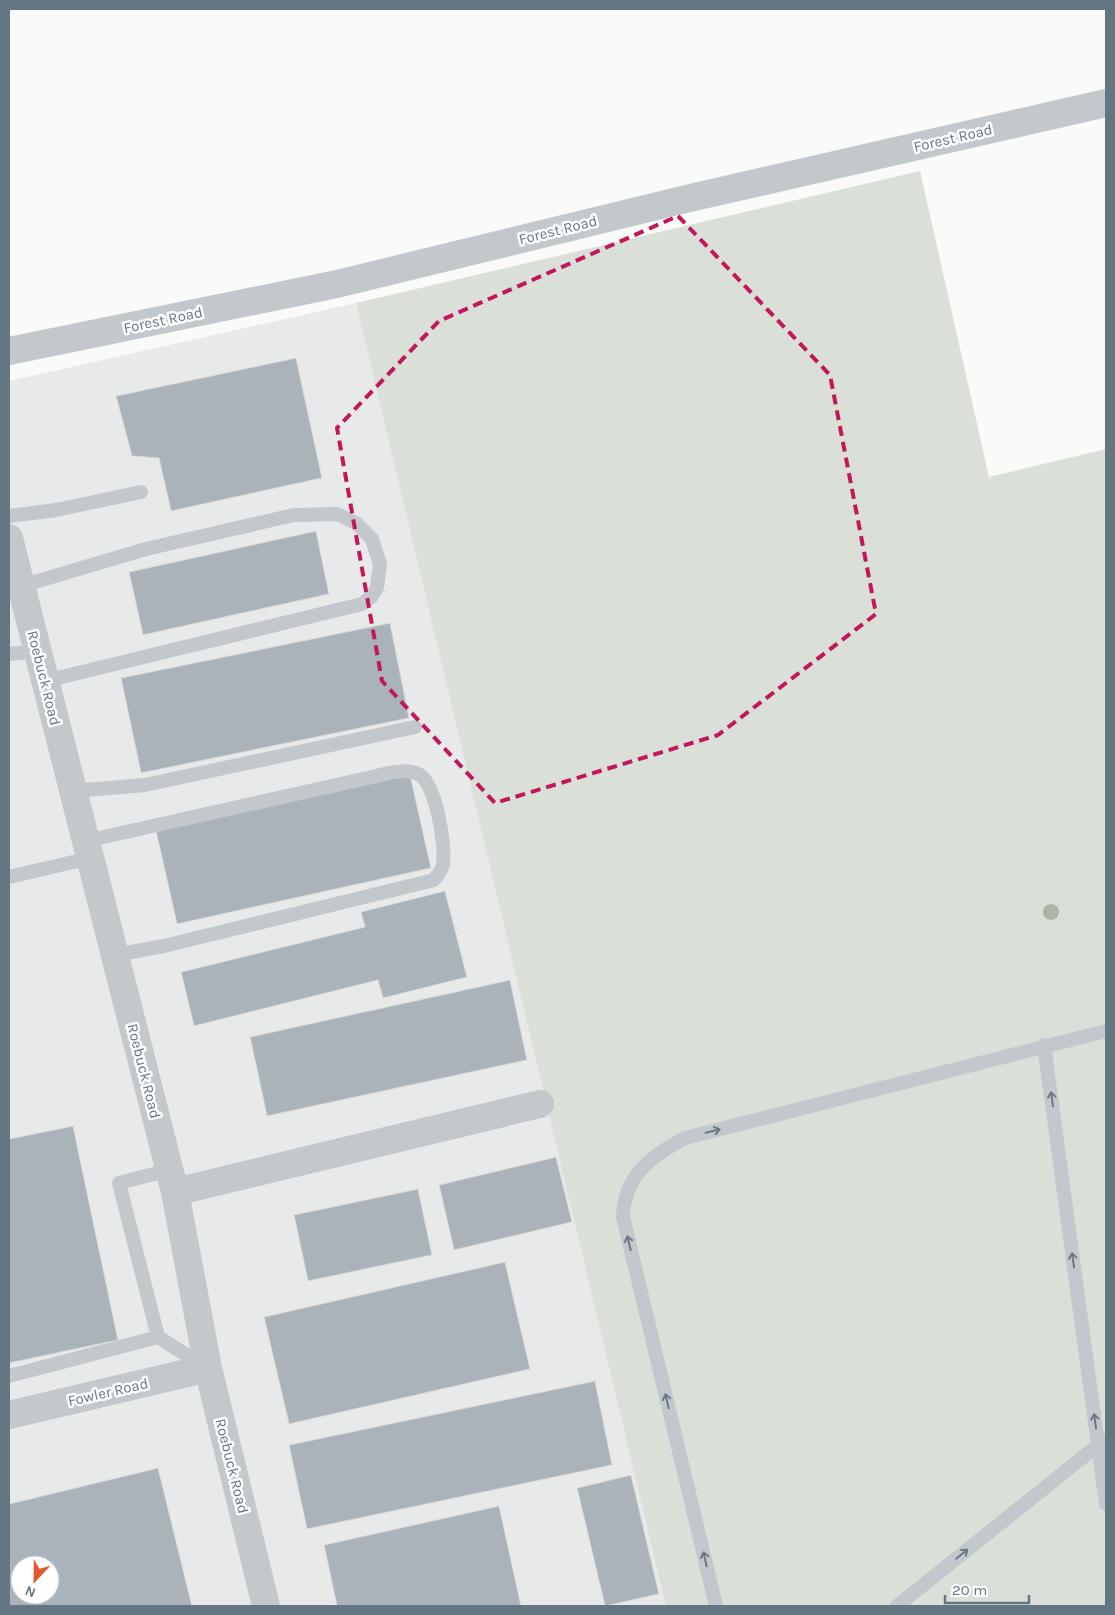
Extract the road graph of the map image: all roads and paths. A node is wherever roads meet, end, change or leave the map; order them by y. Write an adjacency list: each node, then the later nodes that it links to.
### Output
1 (1106, 104): 2 (street, Forest Road)
2 (9, 351)
3 (141, 492): 4 (lane)
4 (9, 516)
5 (9, 538): 6 (street, Roebuck Road)
6 (21, 586): 7 (street, Roebuck Road); 9 (lane)
7 (38, 651): 8 (lane); 9 (street, Roebuck Road)
8 (9, 654)
9 (45, 682): 11 (street, Roebuck Road)
10 (415, 727): 11 (lane)
11 (73, 791): 12 (street, Roebuck Road)
12 (88, 850): 13 (lane); 14 (street, Roebuck Road); 14 (lane)
13 (9, 877)
14 (115, 955): 18 (street, Roebuck Road)
15 (1106, 1031): 16 (lane)
16 (1044, 1046): 23 (lane, one-way to 16); 26 (lane, one-way to 16)
17 (540, 1104): 18 (street)
18 (172, 1181): 19 (lane); 20 (street, Roebuck Road)
19 (158, 1337): 20 (lane); 21 (lane)
20 (208, 1368): 22 (street, Fowler Road); 25 (street, Roebuck Road)
21 (9, 1376)
22 (9, 1415)
23 (1102, 1441): 24 (lane); 27 (lane, one-way to 23)
24 (1106, 1504)
25 (266, 1606)
26 (716, 1606)
27 (897, 1606)

